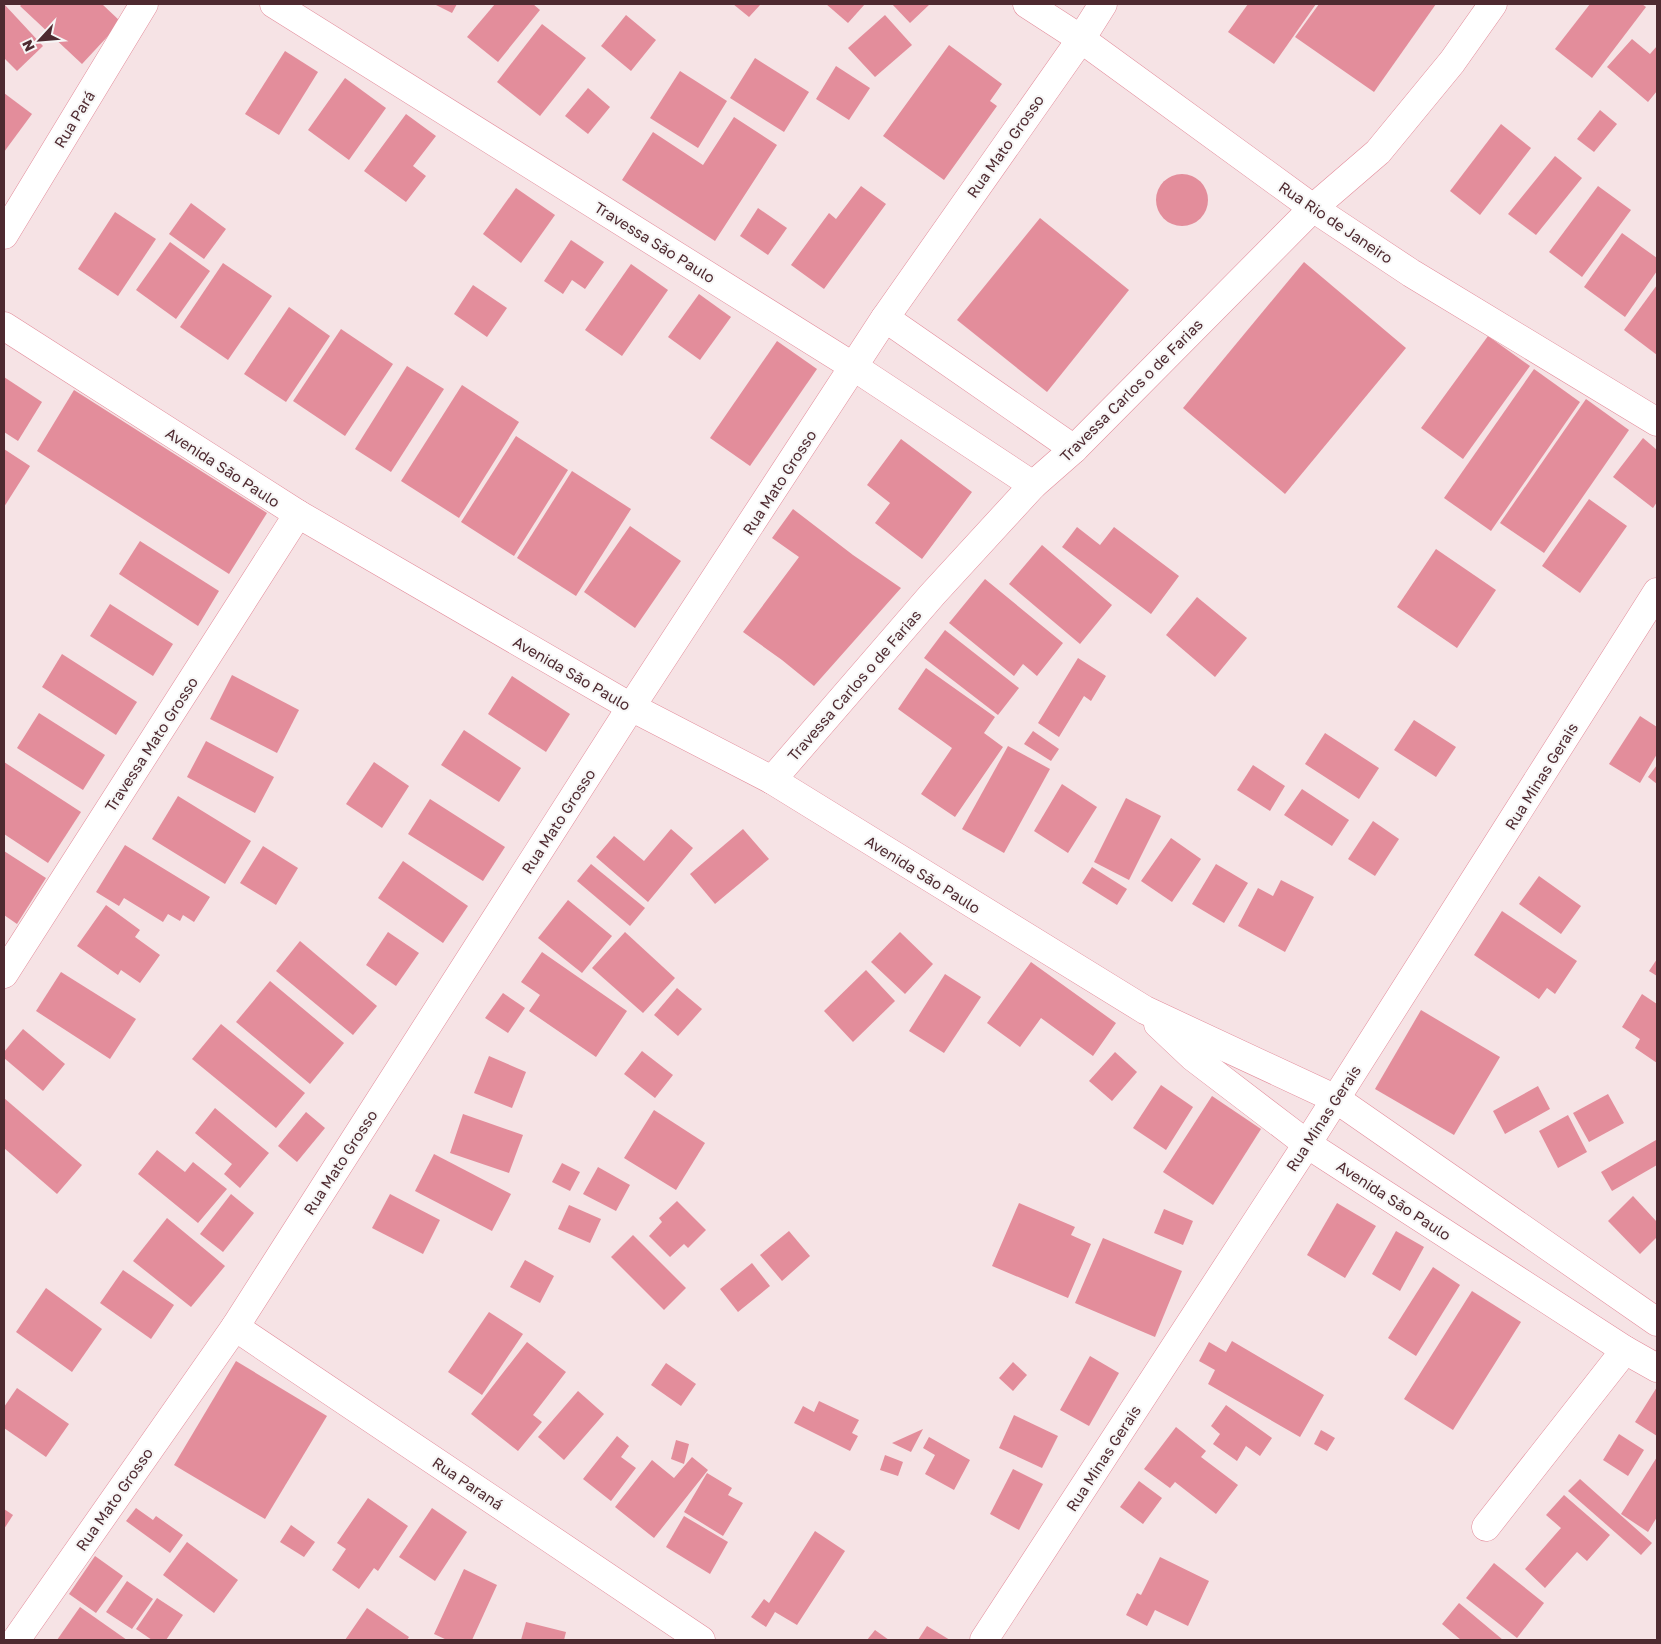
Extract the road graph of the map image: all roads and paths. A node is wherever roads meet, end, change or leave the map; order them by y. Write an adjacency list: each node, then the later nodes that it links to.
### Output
1 (144, 4): 8 (street, Rua Pará)
2 (274, 4): 11 (street, Travessa São Paulo)
3 (1028, 4): 6 (street, Rua Rio de Janeiro)
4 (1103, 4): 6 (street, Rua Mato Grosso)
5 (1493, 4): 7 (street, Travessa Carlos o de Farias)
6 (1081, 39): 7 (street, Rua Rio de Janeiro); 9 (street, Rua Mato Grosso)
7 (1313, 208): 12 (street, Rua Rio de Janeiro); 13 (street, Travessa Carlos o de Farias)
8 (4, 235)
9 (885, 318): 11 (street, Rua Mato Grosso); 13 (street)
10 (4, 326): 15 (street, Avenida São Paulo)
11 (854, 367): 14 (street, Travessa São Paulo); 17 (street, Rua Mato Grosso)
12 (1657, 422)
13 (1074, 449): 14 (street, Travessa Carlos o de Farias)
14 (1033, 485): 18 (street, Travessa Carlos o de Farias)
15 (298, 514): 17 (street, Avenida São Paulo); 19 (street, Travessa Mato Grosso)
16 (1657, 592): 21 (street, Rua Minas Gerais)
17 (631, 707): 18 (street, Avenida São Paulo); 24 (street, Rua Mato Grosso)
18 (772, 780): 20 (street, Avenida São Paulo)
19 (4, 974)
20 (1145, 1010): 21 (street, Avenida São Paulo); 22 (street, Avenida São Paulo)
21 (1336, 1099): 22 (street, Rua Minas Gerais); 23 (street, Avenida São Paulo)
22 (1307, 1144): 25 (street, Avenida São Paulo); 30 (street, Rua Minas Gerais)
23 (1657, 1322)
24 (234, 1327): 28 (street, Rua Mato Grosso); 29 (street, Rua Paraná)
25 (1625, 1350): 26 (street, Avenida São Paulo); 27 (street)
26 (1657, 1368)
27 (1486, 1527)
28 (16, 1640)
29 (701, 1640)
30 (984, 1640)

